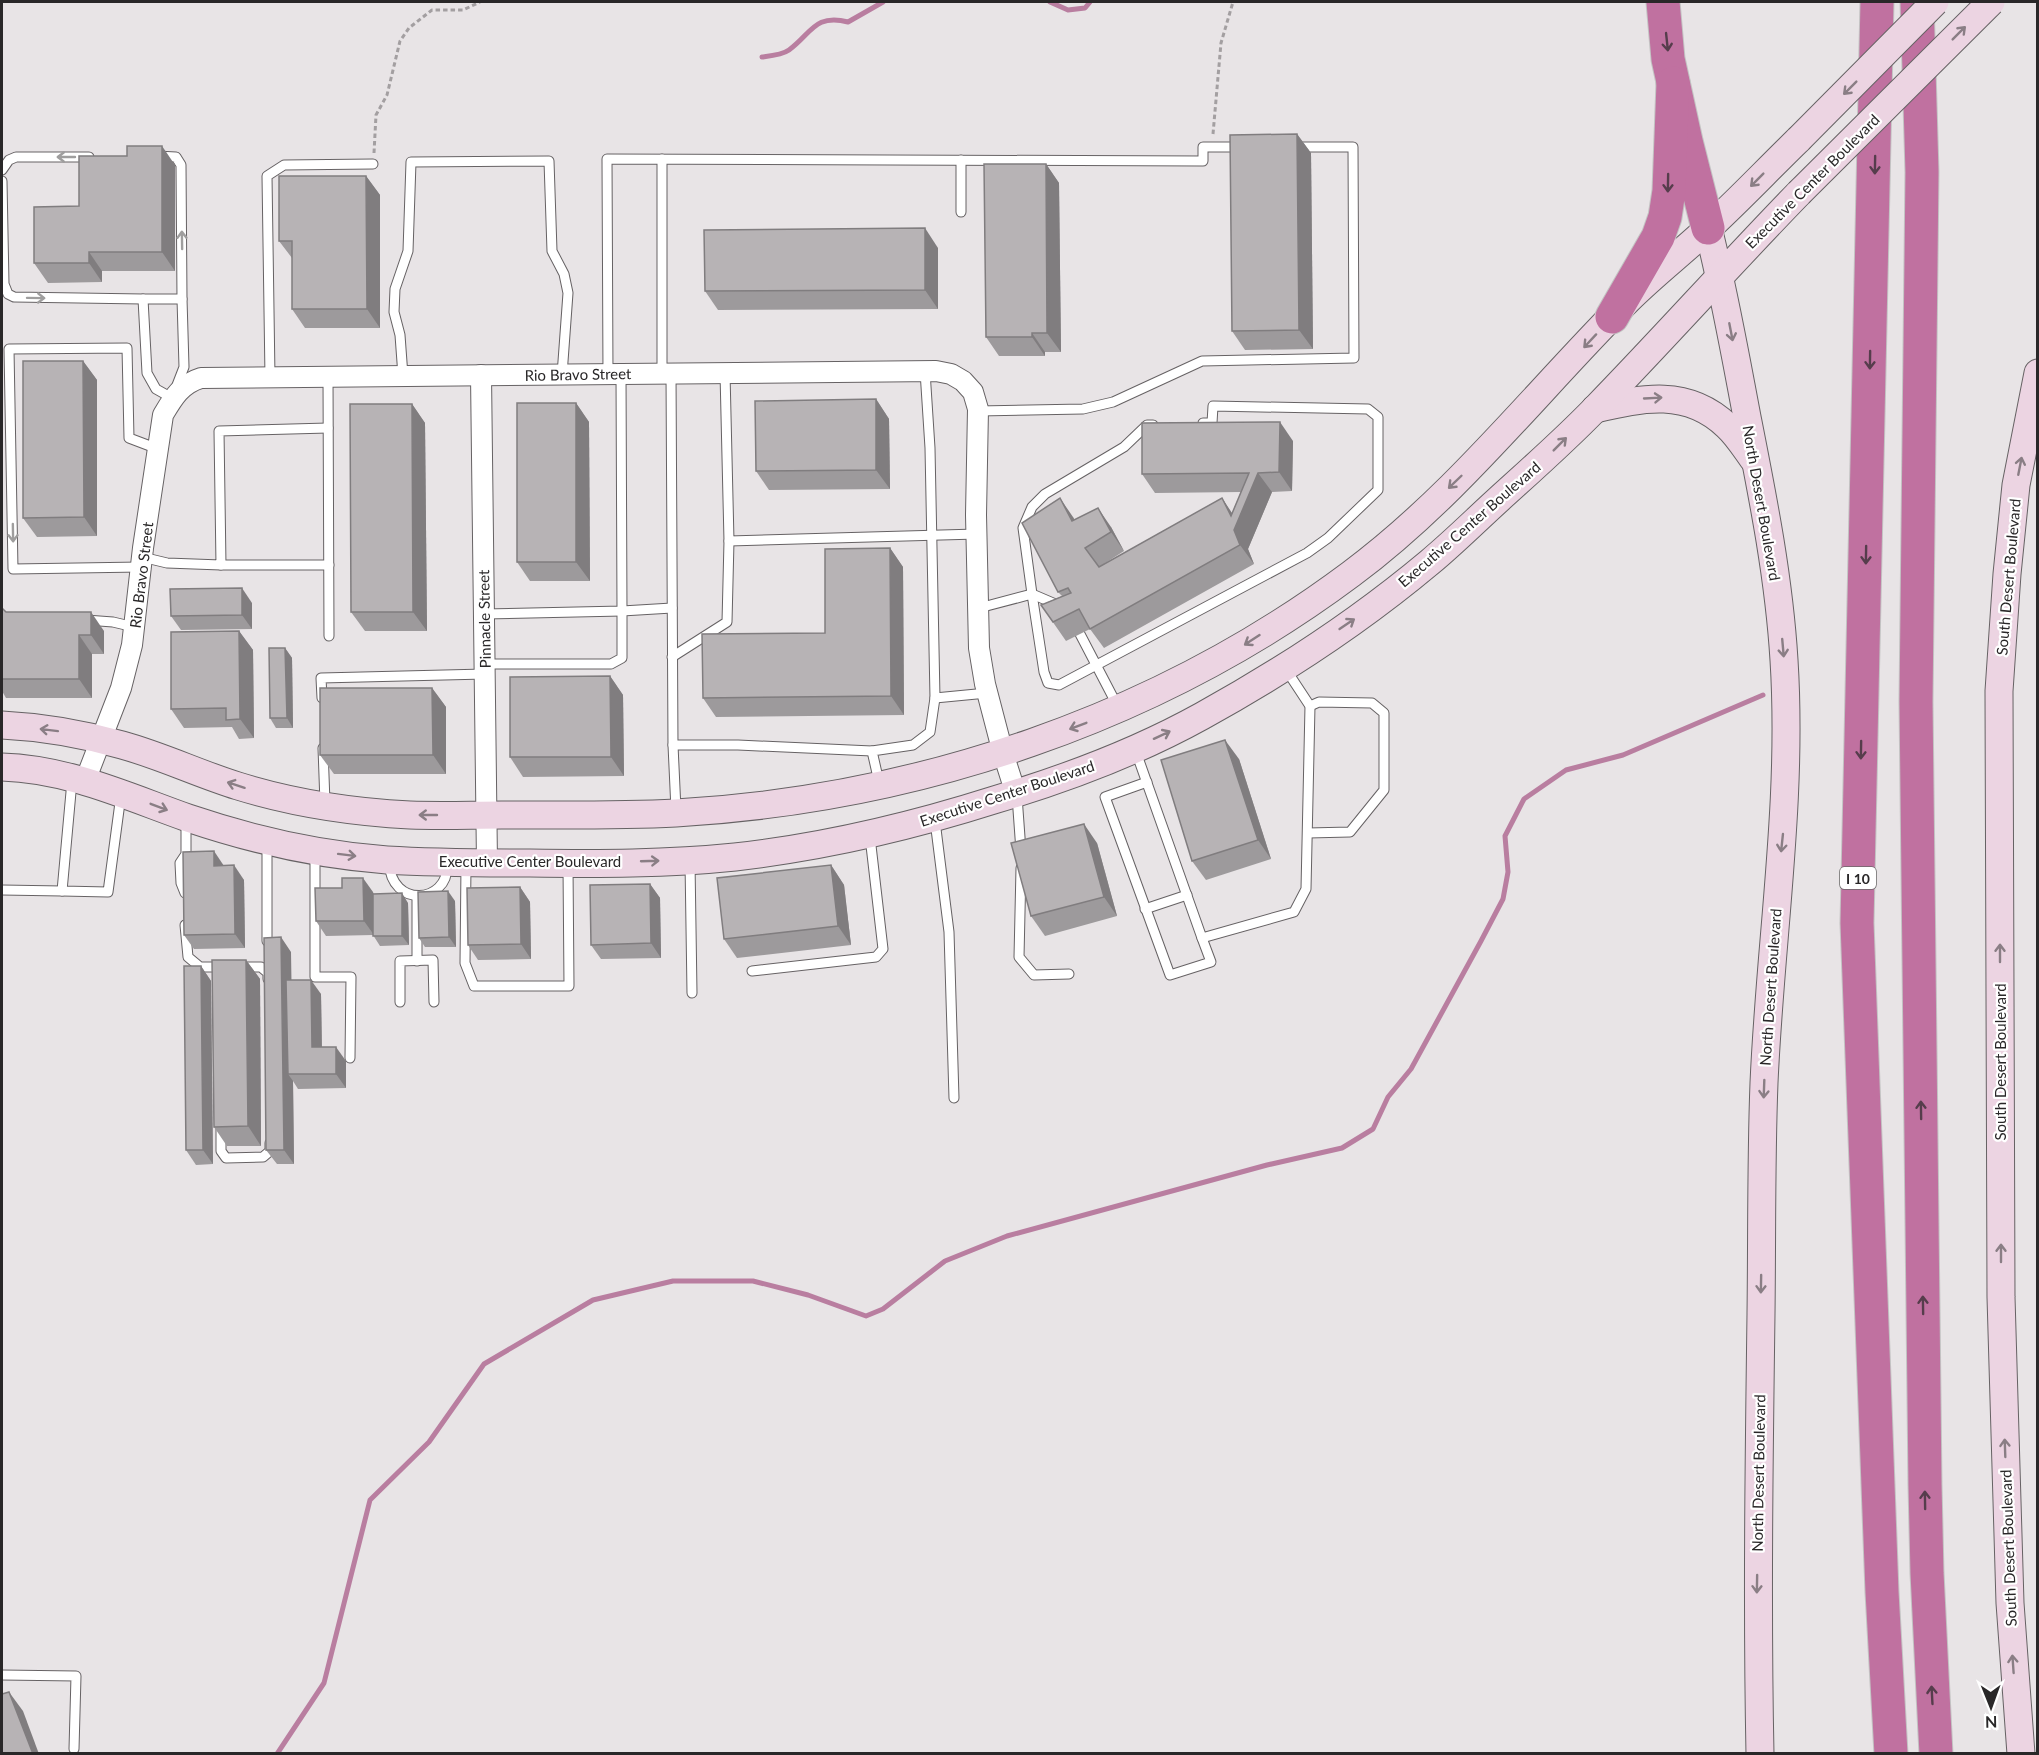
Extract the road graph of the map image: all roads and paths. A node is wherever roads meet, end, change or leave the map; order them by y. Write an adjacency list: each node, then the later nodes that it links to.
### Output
1 (480, 2): 16 (path)
2 (1233, 2): 9 (path)
3 (1663, 2): 8 (highway, one-way to 8)
4 (1877, 2): 121 (highway, I 10, one-way to 121)
5 (1917, 2): 122 (highway, one-way to 5)
6 (1935, 2): 20 (main road, one-way to 20, bridge)
7 (1991, 2): 21 (main road, Executive Center Boulevard, one-way to 7, bridge)
8 (1673, 83): 20 (highway); 24 (highway, one-way to 24)
9 (1212, 147): 10 (lane); 15 (lane)
10 (1247, 147)
11 (1283, 147): 37 (lane)
12 (147, 156): 23 (lane, one-way to 12)
13 (99, 157): 17 (lane, one-way to 17)
14 (662, 159): 15 (lane); 26 (lane); 29 (lane)
15 (961, 160): 19 (lane)
16 (373, 164): 33 (lane)
17 (2, 170)
18 (2, 181): 22 (lane, one-way to 22)
19 (961, 212)
20 (1708, 228): 21 (main road, North Desert Boulevard); 24 (main road)
21 (1720, 275): 36 (main road, Executive Center Boulevard); 42 (main road, North Desert Boulevard, one-way to 42)
22 (143, 299): 23 (lane); 35 (lane)
23 (182, 299): 35 (lane)
24 (1612, 317): 55 (main road, one-way to 55)
25 (925, 371): 27 (street, Rio Bravo Street); 37 (street, Rio Bravo Street); 44 (lane)
26 (666, 373): 27 (street, Rio Bravo Street); 29 (street, Rio Bravo Street); 50 (lane)
27 (725, 373): 45 (lane)
28 (2037, 373): 123 (main road, South Desert Boulevard, one-way to 28)
29 (614, 374): 31 (street, Rio Bravo Street); 52 (lane)
30 (481, 375): 31 (street, Rio Bravo Street); 32 (street, Rio Bravo Street); 54 (street, Pinnacle Street)
31 (562, 375): 32 (lane)
32 (404, 376): 34 (street, Rio Bravo Street)
33 (270, 377): 34 (street, Rio Bravo Street); 35 (street, Rio Bravo Street)
34 (328, 377): 40 (lane)
35 (172, 398): 41 (street, Rio Bravo Street)
36 (1595, 409): 42 (main road, one-way to 42); 60 (main road, Executive Center Boulevard, one-way to 36)
37 (978, 411): 43 (street, Rio Bravo Street)
38 (1191, 424): 62 (lane)
39 (1158, 425): 49 (lane)
40 (328, 428): 47 (lane); 48 (lane)
41 (158, 449): 46 (street, Rio Bravo Street); 46 (lane, one-way to 46)
42 (1756, 463): 120 (main road, North Desert Boulevard, one-way to 120)
43 (977, 534): 44 (lane); 51 (street, Rio Bravo Street)
44 (931, 536): 45 (lane); 66 (lane)
45 (729, 541): 61 (lane)
46 (141, 562): 47 (lane); 57 (street, Rio Bravo Street)
47 (221, 565): 48 (lane)
48 (329, 565): 59 (lane)
49 (1032, 594): 51 (lane); 53 (lane); 62 (lane)
50 (672, 608): 52 (lane); 61 (lane)
51 (978, 608): 65 (street, Rio Bravo Street)
52 (622, 611): 54 (lane); 64 (lane)
53 (1064, 611)
54 (484, 614): 64 (street, Pinnacle Street)
55 (1291, 615): 60 (main road); 68 (main road, one-way to 68)
56 (72, 620): 57 (lane)
57 (134, 627): 72 (street, Rio Bravo Street)
58 (1080, 634): 62 (lane)
59 (330, 636)
60 (1313, 647): 63 (main road, Executive Center Boulevard)
61 (672, 657): 73 (lane)
62 (1095, 665): 68 (lane)
63 (1284, 666): 67 (lane); 74 (main road, Executive Center Boulevard, one-way to 63)
64 (485, 669): 69 (lane); 85 (street, Pinnacle Street)
65 (987, 693): 66 (lane); 76 (street, Rio Bravo Street)
66 (935, 698): 75 (lane)
67 (1310, 706): 88 (lane); 88 (lane)
68 (1120, 710): 76 (main road, one-way to 76)
69 (322, 713)
70 (2, 725): 72 (main road, one-way to 70)
71 (323, 736): 83 (lane)
72 (100, 740): 78 (street, Rio Bravo Street); 83 (main road, one-way to 72)
73 (673, 745): 75 (lane); 84 (lane)
74 (1135, 748): 79 (lane); 82 (main road, Executive Center Boulevard)
75 (872, 751): 80 (lane)
76 (1003, 753): 80 (main road); 82 (street, Rio Bravo Street)
77 (2, 767): 78 (main road, Executive Center Boulevard)
78 (79, 779): 81 (main road, Executive Center Boulevard); 98 (lane)
79 (1147, 782): 99 (lane); 102 (lane)
80 (880, 785): 84 (main road)
81 (122, 793): 86 (main road, Executive Center Boulevard, one-way to 86); 98 (lane)
82 (1016, 794): 87 (main road, Executive Center Boulevard); 108 (lane)
83 (325, 806): 85 (main road, one-way to 83)
84 (676, 813): 85 (main road)
85 (486, 815): 94 (street, Pinnacle Street)
86 (186, 817): 90 (main road, Executive Center Boulevard); 101 (lane)
87 (934, 819): 89 (main road, Executive Center Boulevard); 115 (lane)
88 (1308, 833): 103 (lane)
89 (870, 834): 93 (main road, Executive Center Boulevard); 107 (lane)
90 (267, 842): 91 (main road, Executive Center Boulevard); 104 (lane)
91 (315, 851): 92 (main road, Executive Center Boulevard, one-way to 92); 114 (lane)
92 (389, 860): 94 (main road, Executive Center Boulevard); 100 (lane)
93 (690, 860): 95 (main road, Executive Center Boulevard, one-way to 93); 111 (lane)
94 (466, 862): 95 (main road, Executive Center Boulevard); 95 (lane); 100 (lane)
95 (568, 863)
96 (191, 882): 101 (lane)
97 (2, 890): 98 (lane)
98 (62, 891)
99 (1187, 895): 102 (lane); 103 (lane)
100 (417, 897): 105 (lane)
101 (185, 903): 106 (lane)
102 (1146, 909): 103 (lane)
103 (1202, 938)
104 (267, 941)
105 (417, 961): 112 (lane); 113 (lane)
106 (218, 967): 109 (lane); 110 (lane)
107 (752, 971)
108 (1069, 974)
109 (218, 978)
110 (268, 985)
111 (692, 993)
112 (400, 1002)
113 (434, 1002)
114 (350, 1058)
115 (954, 1098)
116 (221, 1117): 117 (lane)
117 (269, 1128)
118 (2, 1675): 119 (lane)
119 (74, 1749)
120 (1760, 1754)
121 (1891, 1754)
122 (1936, 1754)
123 (2021, 1754)

